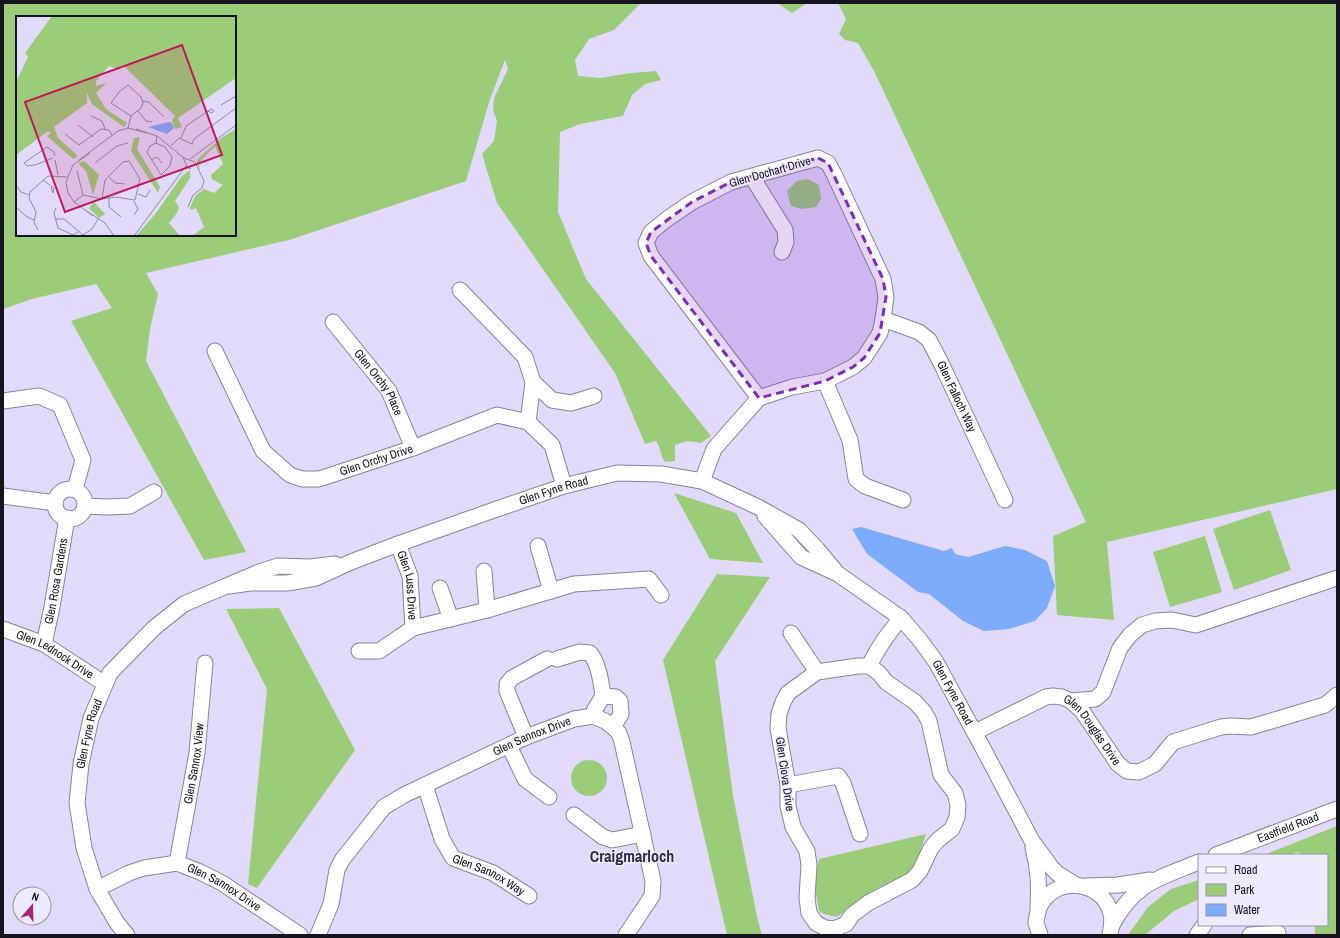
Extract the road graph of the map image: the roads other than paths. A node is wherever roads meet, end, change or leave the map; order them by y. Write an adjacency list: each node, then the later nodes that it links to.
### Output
1 (752, 177): 2 (street); 4 (street, Glen Dochart Drive); 10 (street, Glen Dochart Drive)
2 (782, 252)
3 (460, 290): 8 (street)
4 (883, 319): 7 (street, Glen Dochart Drive); 20 (street, Glen Falloch Way)
5 (333, 322): 13 (street, Glen Orchy Place)
6 (215, 351): 13 (street, Glen Orchy Drive)
7 (825, 381): 10 (street, Glen Dochart Drive); 19 (street)
8 (533, 382): 9 (street); 12 (street)
9 (594, 396)
10 (759, 398): 14 (street)
11 (3, 401): 16 (street)
12 (528, 422): 13 (street, Glen Orchy Drive); 15 (street)
13 (413, 448)
14 (702, 482): 15 (street, Glen Fyne Road); 32 (street, Glen Fyne Road)
15 (564, 486): 24 (street, Glen Fyne Road)
16 (75, 489): 21 (street); 22 (street)
17 (154, 492): 22 (street)
18 (3, 496): 21 (street)
19 (903, 500)
20 (1005, 500)
21 (55, 503): 23 (street)
22 (84, 506): 23 (street)
23 (67, 518): 37 (street, Glen Rosa Gardens)
24 (398, 544): 34 (street, Glen Luss Drive); 42 (street, Glen Fyne Road)
25 (538, 546): 29 (street)
26 (484, 571): 31 (street)
27 (1337, 578): 45 (street)
28 (440, 588): 33 (street)
29 (551, 591): 30 (street); 31 (street)
30 (661, 595)
31 (487, 610): 33 (street)
32 (901, 618): 40 (street); 48 (street, Glen Fyne Road)
33 (451, 619): 34 (street)
34 (412, 628): 38 (street)
35 (3, 629): 37 (street, Glen Lednock Drive)
36 (791, 633): 41 (street)
37 (44, 644): 42 (street, Glen Lednock Drive)
38 (359, 651)
39 (205, 663): 61 (street, Glen Sannox View)
40 (870, 666): 41 (street, Glen Clova Drive); 52 (street, Glen Clova Drive)
41 (817, 672): 52 (street, Glen Clova Drive)
42 (105, 684): 64 (street, Glen Fyne Road)
43 (1337, 695): 45 (street, Glen Douglas Drive)
44 (603, 696): 46 (street); 47 (street); 49 (street)
45 (1071, 701): 48 (street, Glen Douglas Drive)
46 (593, 716): 47 (street); 49 (street, Glen Sannox Drive)
47 (612, 727): 56 (street)
48 (975, 732): 58 (street, Glen Fyne Road)
49 (526, 737): 50 (street, Glen Sannox Drive)
50 (509, 746): 51 (street, Glen Sannox Drive); 53 (street)
51 (425, 785): 65 (street, Glen Sannox Way); 72 (street, Glen Sannox Drive)
52 (788, 785): 57 (street)
53 (549, 798)
54 (1337, 809): 59 (street, Eastfield Road)
55 (574, 815): 56 (street)
56 (642, 834): 73 (street)
57 (860, 834)
58 (1032, 841): 63 (street, Glen Fyne Road); 67 (street, Glen Fyne Road)
59 (1219, 854)
60 (1198, 862): 62 (street)
61 (177, 863): 64 (street, Glen Sannox Drive); 71 (street, Glen Sannox Drive)
62 (1155, 879): 63 (street); 68 (street)
63 (1080, 886): 67 (street); 68 (street, Glen Fyne Road)
64 (97, 889): 70 (street, Glen Fyne Road)
65 (529, 896)
66 (1203, 926): 74 (street)
67 (1036, 927)
68 (1111, 930)
69 (1278, 932): 75 (street)
70 (127, 935)
71 (300, 935)
72 (318, 935)
73 (626, 935)
74 (1197, 935)
75 (1250, 935)

